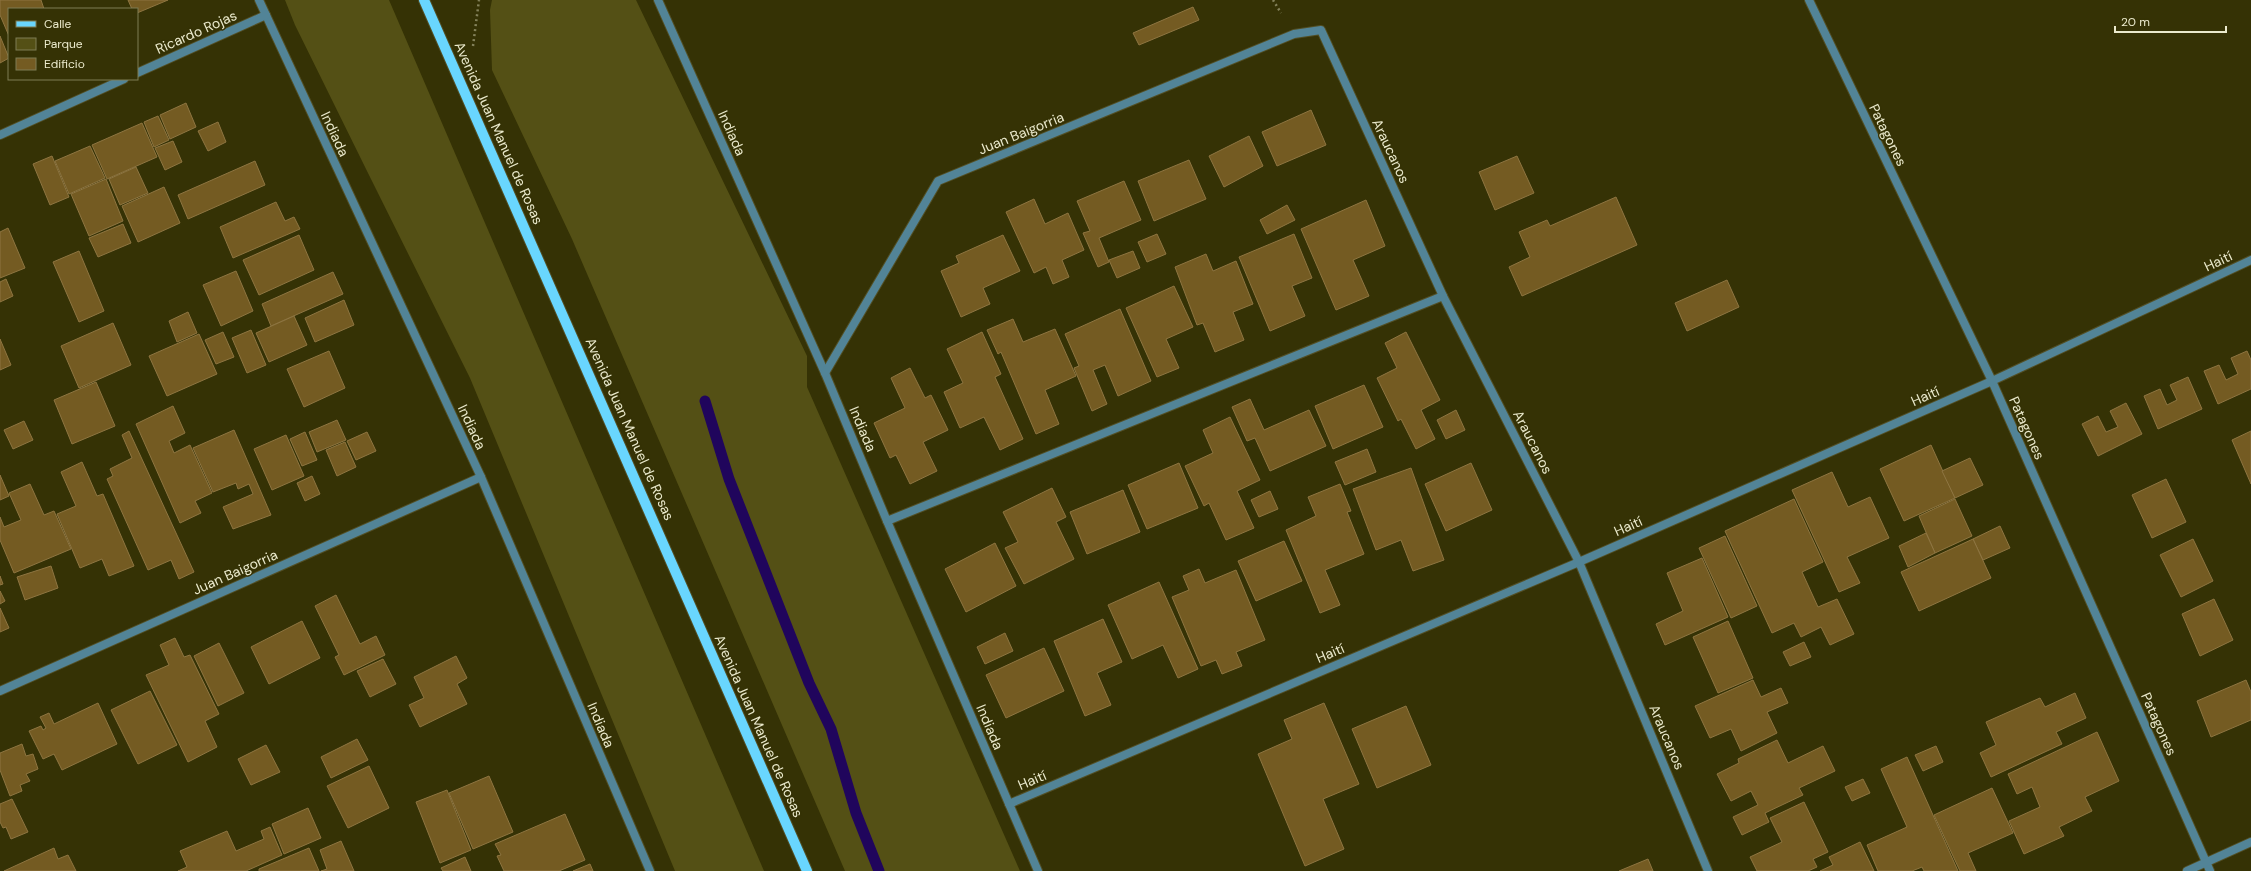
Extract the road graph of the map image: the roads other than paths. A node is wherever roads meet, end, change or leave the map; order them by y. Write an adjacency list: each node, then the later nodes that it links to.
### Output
1 (259, 0): 5 (street, Indiada)
2 (424, 0): 22 (main road, Avenida Juan Manuel de Rosas)
3 (658, 0): 12 (street, Indiada)
4 (1809, 0): 13 (street, Patagones)
5 (266, 15): 7 (street, Ricardo Rojas); 14 (street, Indiada)
6 (1321, 30): 11 (street, Araucanos); 12 (street, Juan Baigorria)
7 (138, 73)
8 (122, 80): 9 (street)
9 (0, 135)
10 (2251, 260): 13 (street, Haití)
11 (1443, 296): 15 (street); 16 (street, Araucanos)
12 (825, 373): 15 (street, Indiada)
13 (1992, 381): 16 (street, Haití); 20 (street, Patagones)
14 (481, 477): 17 (street, Juan Baigorria); 21 (street, Indiada)
15 (887, 521): 18 (street, Indiada)
16 (1579, 562): 18 (street, Haití); 24 (street, Araucanos)
17 (0, 691)
18 (1009, 804): 23 (street, Indiada)
19 (2251, 842): 20 (street)
20 (2208, 867): 25 (street)
21 (650, 871)
22 (807, 871)
23 (1038, 871)
24 (1708, 871)
25 (2187, 871)

